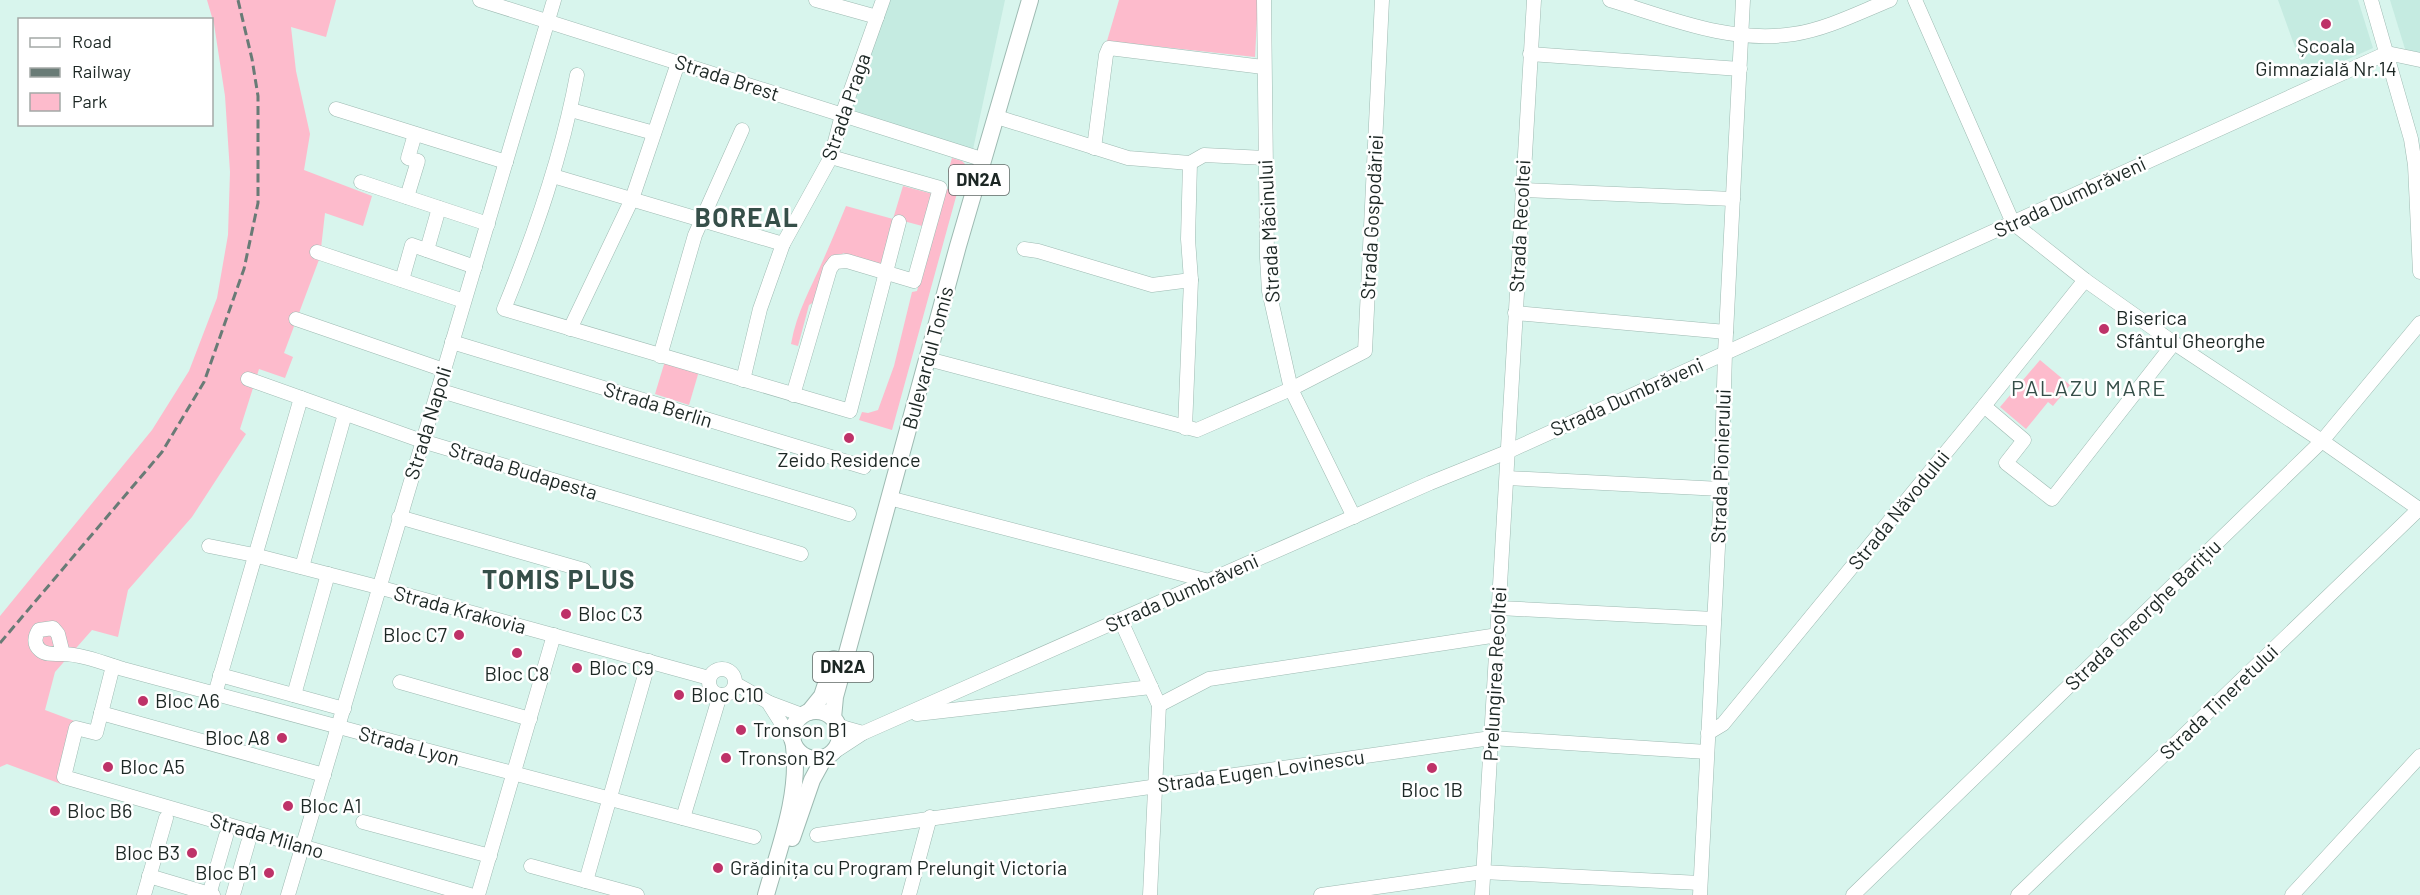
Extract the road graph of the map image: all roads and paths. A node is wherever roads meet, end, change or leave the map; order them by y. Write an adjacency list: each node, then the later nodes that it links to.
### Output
1 (480, 0): 16 (street, Strada Brest)
2 (555, 0): 16 (street, Strada Napoli)
3 (816, 0): 15 (street)
4 (883, 0): 15 (street, Strada Praga)
5 (1018, 0): 34 (main road, Bulevardul Tomis / DN2A)
6 (1030, 0): 28 (main road, Bulevardul Tomis / DN2A)
7 (1264, 0): 22 (street, Strada Măcinului)
8 (1382, 0): 74 (street, Strada Gospodăriei)
9 (1534, 0): 19 (street, Strada Recoltei)
10 (1610, 0): 17 (street)
11 (1743, 0): 17 (street, Strada Pionierului)
12 (1890, 0): 17 (street)
13 (1915, 0): 48 (street)
14 (2371, 0): 18 (street)
15 (877, 17): 27 (street, Strada Praga)
16 (549, 22): 21 (street, Strada Brest); 36 (street, Strada Napoli)
17 (1742, 36): 23 (street, Strada Pionierului)
18 (2387, 53): 20 (street); 45 (street); 48 (street, Strada Dumbrăveni)
19 (1530, 54): 23 (street); 40 (street, Strada Recoltei)
20 (2420, 60)
21 (678, 63): 27 (street, Strada Brest); 31 (street)
22 (1263, 67): 32 (street); 35 (street, Strada Măcinului)
23 (1740, 69): 43 (street, Strada Pionierului)
24 (577, 75): 26 (street)
25 (336, 109): 30 (street)
26 (571, 110): 31 (street); 38 (street)
27 (842, 115): 33 (street, Strada Praga); 34 (street, Strada Brest)
28 (998, 117): 32 (street); 70 (main road, Bulevardul Tomis / DN2A)
29 (742, 130): 46 (street)
30 (415, 134): 36 (street); 41 (street)
31 (654, 134): 42 (street)
32 (1094, 148): 37 (street)
33 (831, 157): 50 (street, Strada Praga); 55 (street)
34 (975, 157): 120 (main road, Bulevardul Tomis / DN2A)
35 (1265, 158): 37 (street); 74 (street, Strada Măcinului)
36 (506, 162): 49 (street, Strada Napoli)
37 (1190, 163): 58 (street)
38 (553, 176): 42 (street); 64 (street)
39 (361, 182): 41 (street)
40 (1522, 190): 43 (street); 61 (street, Strada Recoltei)
41 (407, 197): 44 (street)
42 (632, 199): 46 (street); 64 (street)
43 (1733, 199): 65 (street, Strada Pionierului)
44 (439, 208): 49 (street); 52 (street)
45 (2419, 209): 56 (street)
46 (702, 220): 50 (street); 69 (street)
47 (899, 222): 55 (street)
48 (2013, 223): 59 (street); 68 (street, Strada Dumbrăveni)
49 (488, 224): 54 (street, Strada Napoli)
50 (783, 244): 73 (street, Strada Praga)
51 (1024, 249): 58 (street)
52 (427, 250): 54 (street); 57 (street)
53 (316, 252): 57 (street)
54 (475, 267): 60 (street, Strada Napoli)
55 (886, 272): 76 (street); 76 (street)
56 (2420, 272)
57 (402, 280): 60 (street)
58 (1191, 280): 80 (street)
59 (2085, 280): 67 (street); 78 (street, Strada Năvodului)
60 (465, 301): 66 (street, Strada Napoli)
61 (1515, 313): 65 (street); 83 (street, Strada Recoltei)
62 (296, 319): 71 (street)
63 (2420, 323): 82 (street, Strada Gheorghe Barițiu)
64 (570, 329): 69 (street)
65 (1726, 332): 68 (street, Strada Pionierului)
66 (452, 342): 71 (street, Strada Napoli); 84 (street, Strada Berlin)
67 (2174, 343): 78 (street); 82 (street)
68 (1725, 353): 83 (street, Strada Dumbrăveni); 86 (street, Strada Pionierului)
69 (660, 356): 73 (street)
70 (928, 359): 80 (street); 87 (main road, Bulevardul Tomis / DN2A)
71 (444, 370): 75 (street, Strada Napoli)
72 (248, 379): 77 (street, Strada Budapesta)
73 (743, 380): 76 (street)
74 (1291, 388): 80 (street); 91 (street, Strada Măcinului)
75 (438, 390): 81 (street, Strada Napoli); 89 (street)
76 (793, 395)
77 (301, 398): 79 (street, Strada Budapesta); 94 (street)
78 (1984, 406): 126 (street, Strada Năvodului)
79 (345, 414): 81 (street, Strada Budapesta); 95 (street)
80 (1185, 428)
81 (422, 441): 90 (street, Strada Napoli); 93 (street, Strada Budapesta)
82 (2322, 441): 88 (street); 164 (street, Strada Gheorghe Barițiu)
83 (1507, 452): 85 (street, Prelungirea Recoltei); 91 (street, Strada Dumbrăveni)
84 (864, 467)
85 (1507, 478): 86 (street); 100 (street, Prelungirea Recoltei)
86 (1721, 489): 101 (street, Strada Pionierului)
87 (889, 498): 98 (street); 123 (main road, Bulevardul Tomis / DN2A)
88 (2420, 509): 165 (street, Strada Tineretului)
89 (849, 514)
90 (399, 517): 96 (street); 99 (street, Strada Napoli)
91 (1354, 517): 98 (street, Strada Dumbrăveni)
92 (209, 546): 94 (street, Strada Krakovia)
93 (801, 554)
94 (254, 555): 95 (street, Strada Krakovia); 108 (street)
95 (302, 567): 97 (street, Strada Krakovia)
96 (584, 570)
97 (327, 574): 99 (street, Strada Krakovia); 114 (street)
98 (1209, 581): 102 (street, Strada Dumbrăveni)
99 (378, 587): 103 (street, Strada Krakovia); 118 (street, Strada Napoli)
100 (1499, 608): 101 (street); 104 (street, Prelungirea Recoltei)
101 (1714, 619): 126 (street, Strada Pionierului)
102 (1120, 621): 112 (street); 121 (street, Strada Dumbrăveni)
103 (554, 635): 106 (street, Strada Krakovia); 122 (street)
104 (1498, 635): 117 (street); 127 (street, Prelungirea Recoltei)
105 (63, 654): 107 (street, Strada Lyon)
106 (649, 662): 109 (street, Strada Krakovia); 135 (street)
107 (113, 666): 113 (street, Strada Lyon); 119 (street)
108 (220, 675): 113 (street); 114 (street, Strada Lyon)
109 (709, 678): 111 (street); 115 (street)
110 (400, 682): 122 (street)
111 (736, 684): 115 (street); 116 (street)
112 (1151, 687): 117 (street); 121 (street)
113 (215, 694): 124 (street, Strada Lyon)
114 (294, 695): 118 (street, Strada Lyon)
115 (720, 695): 137 (street)
116 (768, 702): 120 (street); 128 (street)
117 (1159, 705): 134 (street)
118 (344, 709): 124 (street, Strada Napoli)
119 (101, 713): 133 (street); 144 (street, Strada Milano)
120 (805, 714): 123 (main road, DN2A); 128 (main road, DN2A)
121 (903, 716): 125 (street, Strada Dumbrăveni)
122 (530, 719): 132 (street)
123 (836, 722): 125 (street); 130 (main road, DN2A)
124 (338, 728): 132 (street, Strada Lyon); 133 (street, Strada Napoli)
125 (863, 733): 130 (street, Strada Dumbrăveni)
126 (1708, 733): 129 (street, Strada Pionierului)
127 (1491, 738): 129 (street, Strada Eugen Lovinescu); 134 (street, Strada Eugen Lovinescu); 147 (street, Prelungirea Recoltei)
128 (793, 743): 130 (main road); 158 (main road, DN2A)
129 (1707, 752): 150 (street, Strada Pionierului)
130 (829, 755): 159 (main road, DN2A)
131 (2420, 756): 166 (street)
132 (514, 774): 135 (street, Strada Lyon); 145 (street)
133 (324, 775): 144 (street, Strada Napoli)
134 (1155, 785): 138 (street, Strada Eugen Lovinescu); 161 (street)
135 (609, 799): 137 (street, Strada Lyon); 149 (street)
136 (166, 818): 148 (street)
137 (683, 818): 142 (street, Strada Lyon)
138 (930, 818): 140 (street, Strada Eugen Lovinescu); 160 (street)
139 (363, 822): 145 (street)
140 (817, 834)
141 (226, 836): 152 (street)
142 (754, 837)
143 (248, 843): 153 (street)
144 (303, 846): 154 (street, Strada Napoli); 155 (street, Strada Milano)
145 (490, 856): 156 (street)
146 (531, 866): 149 (street)
147 (1483, 872): 150 (street); 162 (street); 163 (street, Prelungirea Recoltei)
148 (149, 876): 151 (street); 152 (street)
149 (586, 881): 157 (street)
150 (1700, 889)
151 (144, 895)
152 (211, 895)
153 (233, 895)
154 (288, 895)
155 (470, 895)
156 (478, 895)
157 (637, 895)
158 (766, 895)
159 (776, 895)
160 (909, 895)
161 (1150, 895)
162 (1321, 895)
163 (1482, 895)
164 (1854, 895)
165 (2018, 895)
166 (2292, 895)

